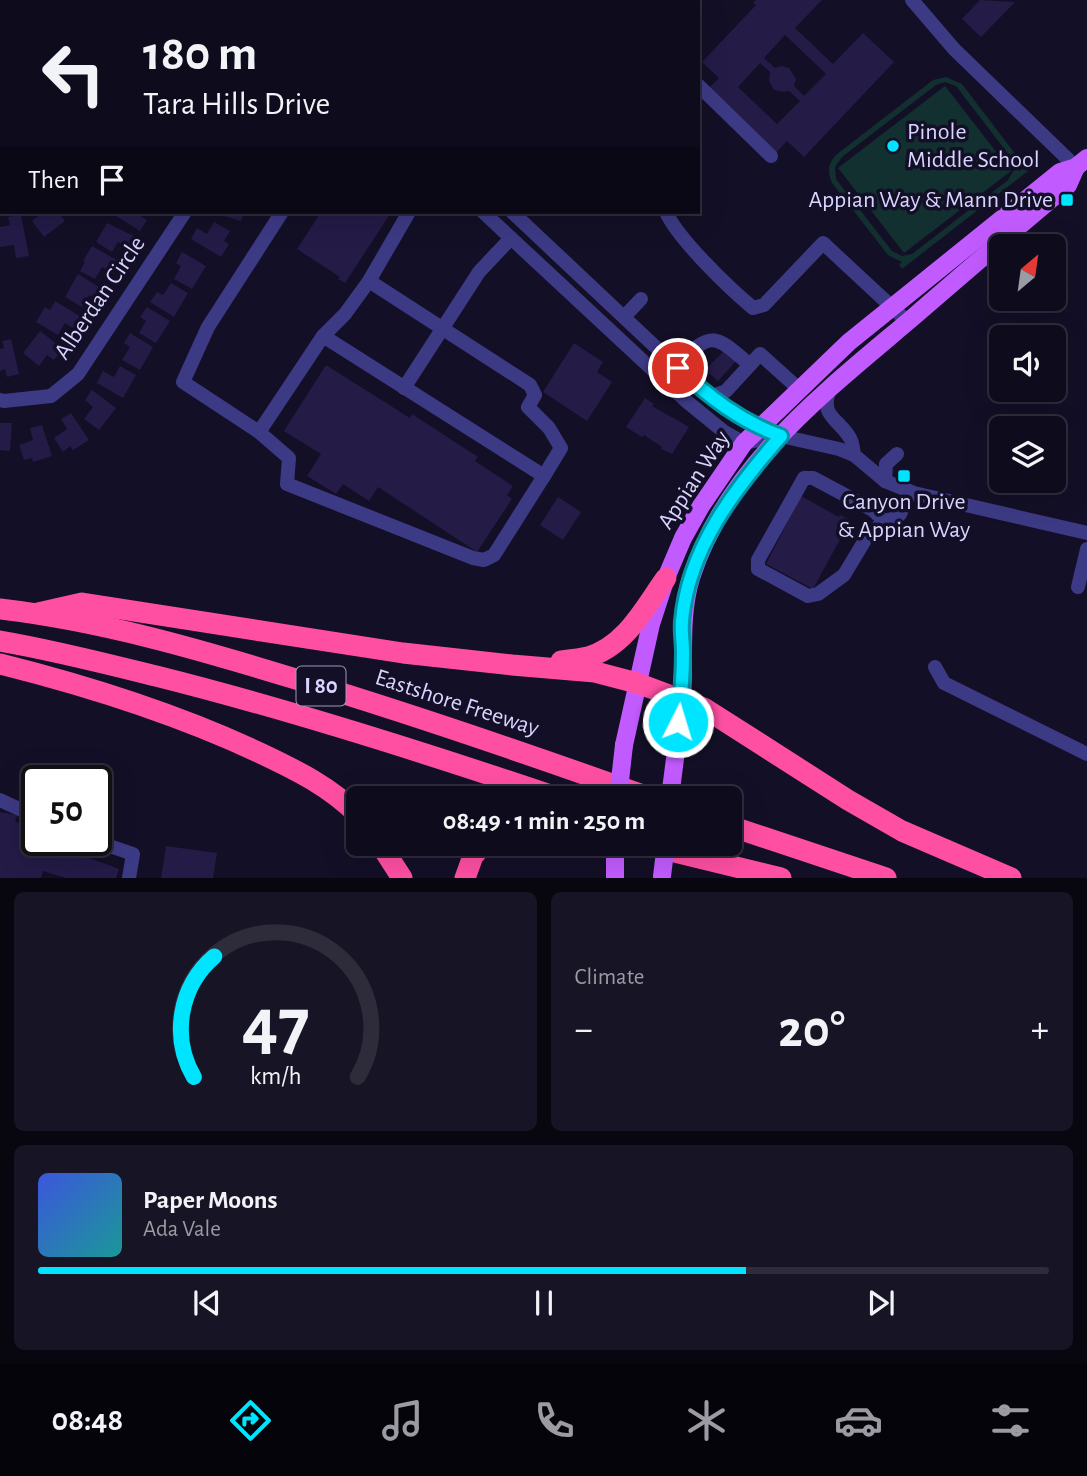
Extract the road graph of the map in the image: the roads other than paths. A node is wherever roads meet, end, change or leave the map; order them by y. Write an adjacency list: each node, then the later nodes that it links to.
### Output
1 (912, 0): 4 (street)
2 (700, 87): 3 (street)
3 (771, 156)
4 (1082, 163): 14 (main road, Appian Way); 16 (main road, Appian Way)
5 (184, 214): 25 (street, Alberdan Circle)
6 (281, 214): 28 (street)
7 (408, 214): 12 (street)
8 (485, 214): 11 (street)
9 (514, 214): 15 (street)
10 (667, 214): 14 (street)
11 (511, 238): 17 (street); 26 (street)
12 (369, 281): 17 (street); 18 (street)
13 (641, 299): 15 (street)
14 (893, 306): 16 (street); 22 (main road, Appian Way)
15 (624, 317): 20 (street)
16 (908, 322): 23 (main road, Appian Way)
17 (442, 329): 21 (street); 34 (street)
18 (323, 336): 21 (street); 28 (street)
19 (750, 365): 20 (street); 22 (street); 24 (street)
20 (676, 366): 24 (street)
21 (404, 388): 34 (street)
22 (799, 388): 27 (main road, Appian Way)
23 (830, 389): 29 (main road, Appian Way); 32 (street)
24 (710, 397): 27 (street)
25 (0, 400)
26 (708, 419): 30 (street); 33 (street)
27 (758, 428): 29 (street); 30 (main road, Appian Way)
28 (259, 432): 34 (street)
29 (781, 436): 30 (street); 32 (street); 49 (main road, Appian Way)
30 (744, 443): 33 (main road, Appian Way)
31 (897, 454): 35 (street)
32 (854, 455): 35 (street)
33 (732, 461): 40 (main road, Appian Way)
34 (544, 476)
35 (885, 481): 36 (street)
36 (909, 492): 37 (street); 38 (street)
37 (884, 521): 37 (street)
38 (1087, 533)
39 (1087, 549): 41 (street)
40 (666, 578): 46 (highway); 48 (main road, Appian Way)
41 (1078, 587)
42 (0, 609): 43 (highway, Eastshore Freeway / I 80)
43 (38, 614): 46 (highway); 52 (highway, Eastshore Freeway / I 80)
44 (0, 641): 51 (highway, I 80)
45 (0, 664): 56 (highway)
46 (512, 665): 48 (highway)
47 (935, 667): 50 (street)
48 (637, 684): 49 (highway); 53 (main road, Appian Way, bridge)
49 (681, 698): 54 (main road, Appian Way); 73 (highway)
50 (1087, 754)
51 (523, 786)
52 (617, 786)
53 (619, 786)
54 (671, 786)
55 (0, 800): 57 (street)
56 (346, 803)
57 (21, 808)
58 (742, 830): 72 (highway)
59 (112, 847): 66 (street)
60 (388, 856): 67 (highway)
61 (473, 856): 68 (highway)
62 (615, 856): 69 (main road)
63 (665, 856): 70 (main road, bridge)
64 (693, 856): 71 (highway)
65 (722, 856): 71 (highway)
66 (129, 877)
67 (402, 877)
68 (465, 877)
69 (615, 877)
70 (662, 877)
71 (782, 877)
72 (886, 877)
73 (1011, 877)

